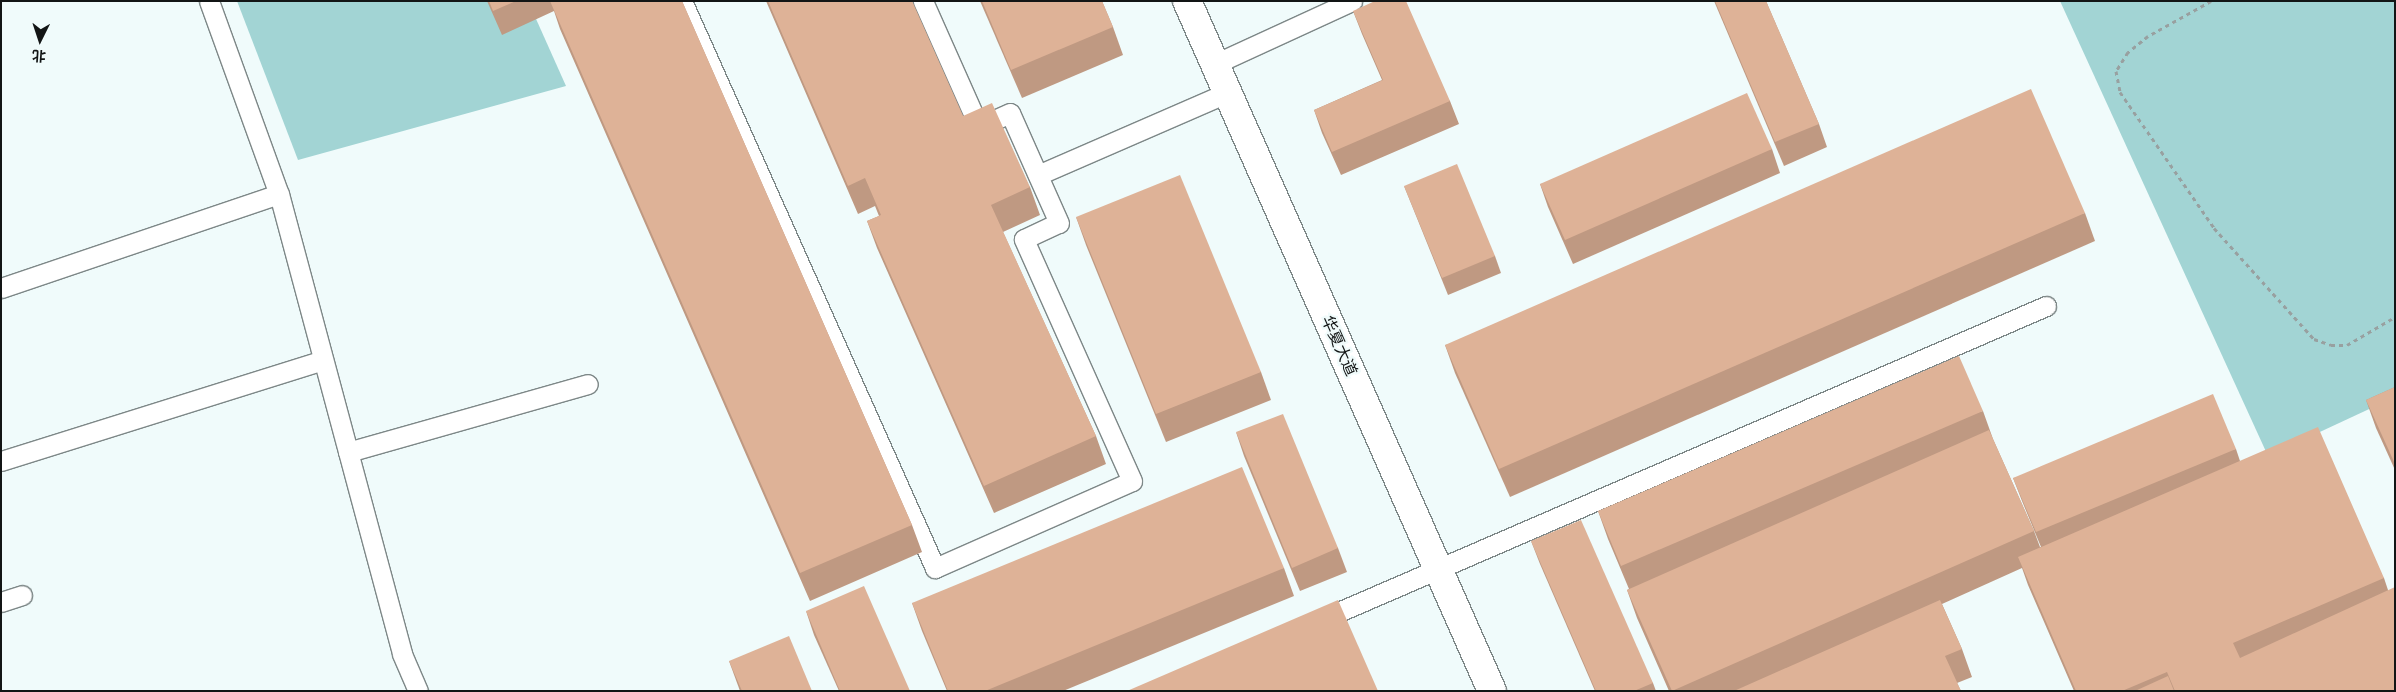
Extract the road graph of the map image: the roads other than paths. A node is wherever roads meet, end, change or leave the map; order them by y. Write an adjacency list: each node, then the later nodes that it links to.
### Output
1 (209, 1): 9 (lane)
2 (682, 1): 8 (lane)
3 (923, 1): 8 (lane)
4 (1187, 1): 6 (street, 华夏大道)
5 (1352, 1): 6 (lane)
6 (1215, 64): 7 (street, 华夏大道)
7 (1227, 93): 8 (lane); 16 (street, 华夏大道)
8 (1038, 175)
9 (278, 194): 10 (lane); 12 (lane)
10 (1, 288)
11 (2046, 306): 16 (lane)
12 (323, 360): 14 (lane); 15 (lane)
13 (588, 384): 14 (lane)
14 (348, 452): 20 (lane)
15 (1, 461)
16 (1438, 569): 19 (lane); 21 (street, 华夏大道)
17 (22, 595): 18 (lane)
18 (1, 602)
19 (1301, 628)
20 (418, 691)
21 (1492, 691)

